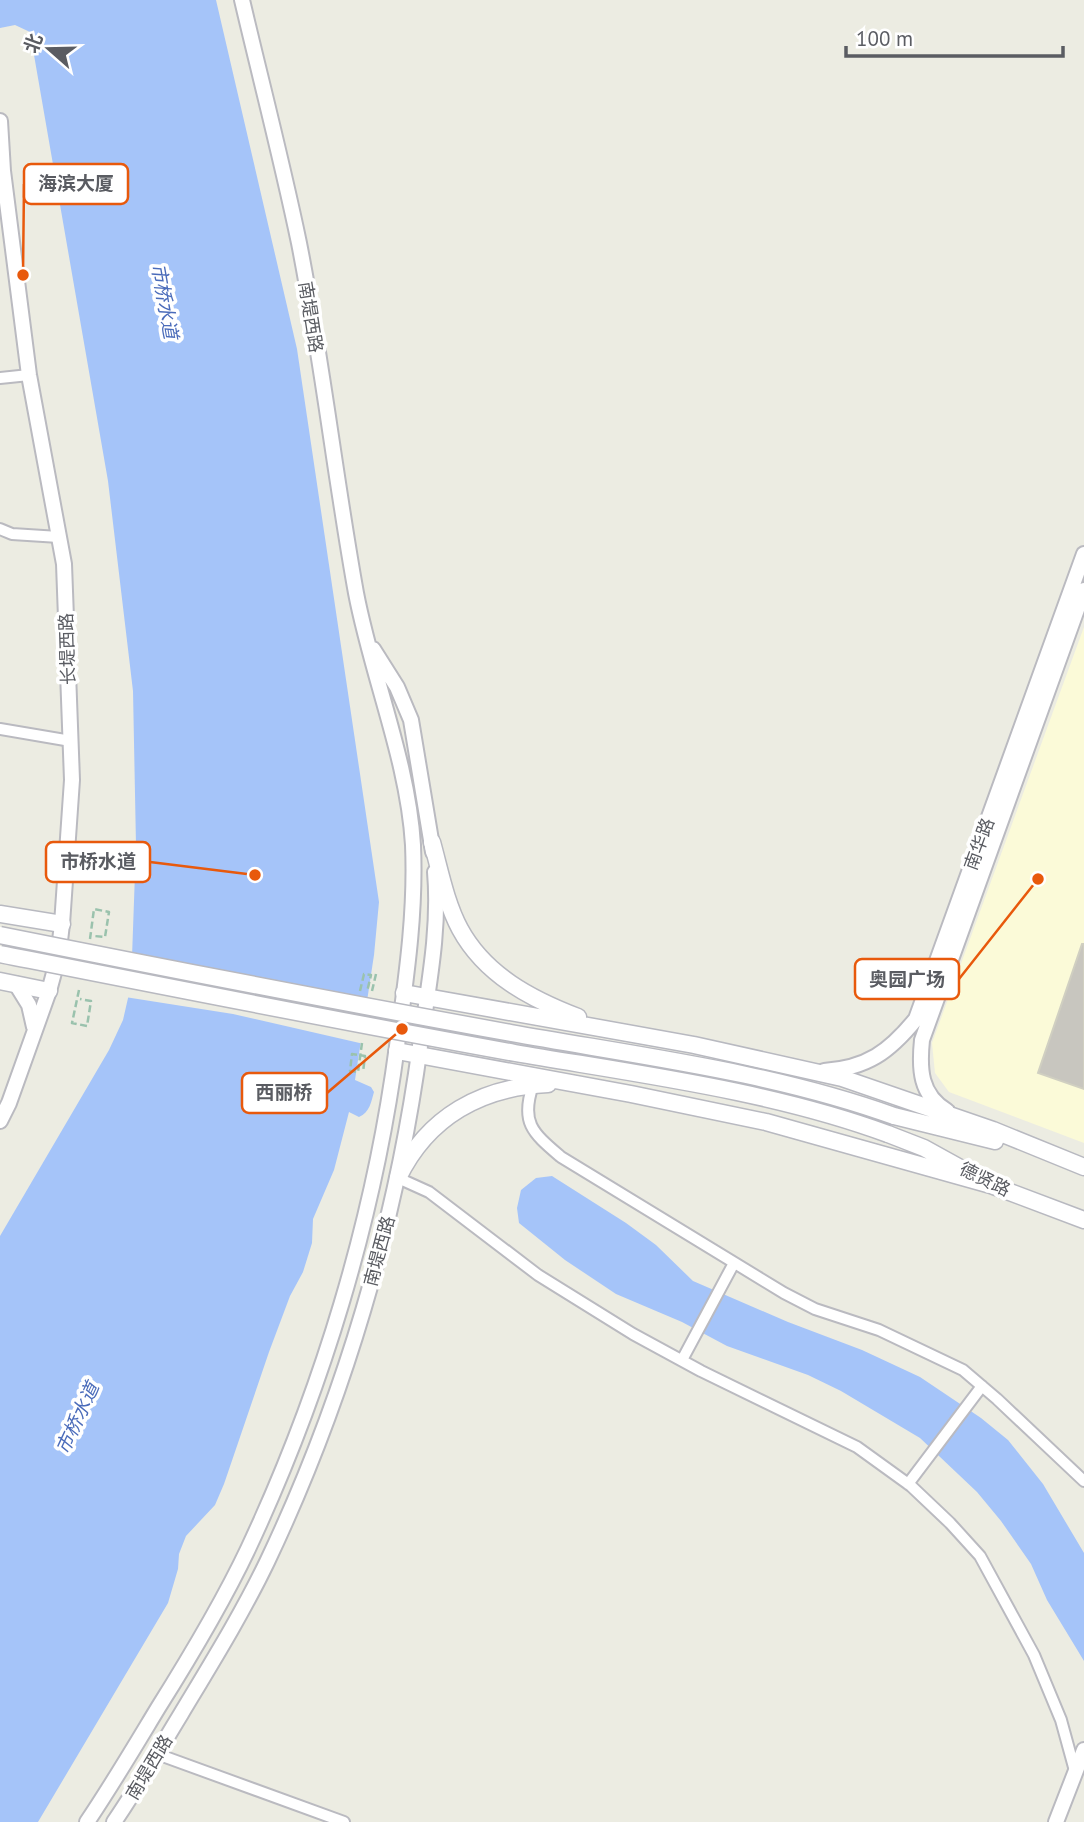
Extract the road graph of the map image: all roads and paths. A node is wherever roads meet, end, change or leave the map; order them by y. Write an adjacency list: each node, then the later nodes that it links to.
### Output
1 (242, 0): 10 (street, 南堤西路)
2 (0, 121): 3 (street, 长堤西路)
3 (1, 166): 4 (street, 长堤西路)
4 (29, 375): 5 (street); 7 (street, 长堤西路)
5 (0, 378)
6 (0, 529): 7 (street)
7 (59, 537): 12 (street, 长堤西路)
8 (1084, 554): 33 (street, 南华路)
9 (1084, 590): 37 (street, 南华路)
10 (366, 638): 13 (street, 南堤西路); 24 (street, 南堤西路)
11 (0, 729): 12 (street)
12 (71, 741): 15 (street, 长堤西路)
13 (432, 842): 25 (street, 南堤西路); 29 (main road)
14 (0, 914): 15 (main road)
15 (62, 924): 23 (street, 长堤西路)
16 (0, 935): 39 (main road, 德贤路, bridge)
17 (94, 936): 18 (path)
18 (89, 945)
19 (0, 954): 41 (main road, 德贤路, bridge)
20 (376, 974): 27 (path)
21 (8, 982): 23 (main road); 28 (street)
22 (79, 990): 26 (path)
23 (49, 991): 28 (street, 长堤西路)
24 (404, 993): 25 (main road); 31 (street, 南堤西路)
25 (427, 997): 29 (main road); 32 (street, 南堤西路)
26 (80, 999)
27 (365, 1003)
28 (34, 1028): 38 (street, 长堤西路)
29 (617, 1031): 33 (main road)
30 (362, 1043): 34 (path)
31 (397, 1051): 32 (main road); 51 (street, 南堤西路)
32 (419, 1054): 35 (main road); 40 (street, 南堤西路)
33 (812, 1071): 37 (main road)
34 (363, 1072)
35 (575, 1083): 36 (main road); 41 (main road)
36 (533, 1085): 40 (main road); 43 (street)
37 (960, 1119): 39 (main road)
38 (0, 1121)
39 (1084, 1168)
40 (398, 1178): 44 (street); 49 (street, 南堤西路)
41 (991, 1185): 42 (main road, 德贤路)
42 (1084, 1220)
43 (734, 1264): 44 (street); 45 (street)
44 (682, 1360): 47 (street)
45 (982, 1386): 46 (street); 47 (street)
46 (1084, 1481)
47 (908, 1484): 50 (street)
48 (1084, 1750): 50 (street)
49 (157, 1754): 52 (street, 南堤西路); 53 (street)
50 (1075, 1771): 54 (street)
51 (87, 1822)
52 (114, 1822)
53 (344, 1822)
54 (1056, 1822)

